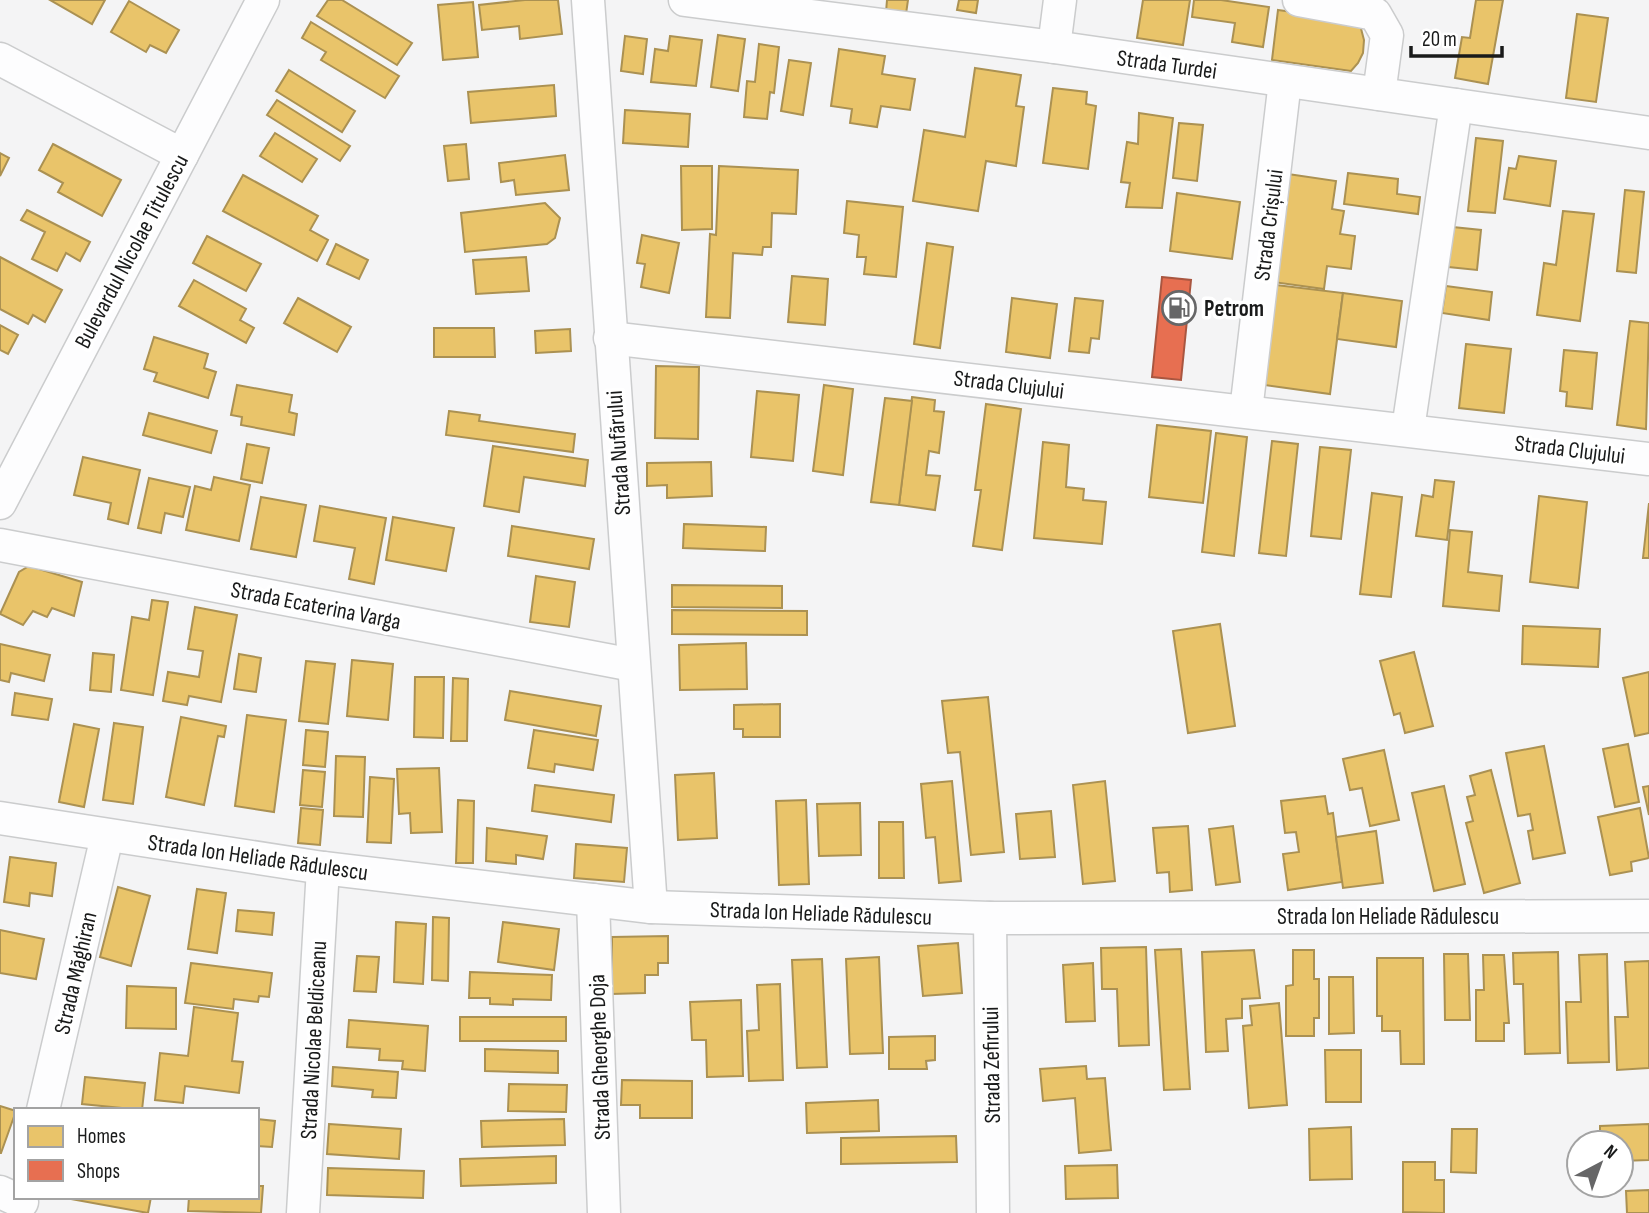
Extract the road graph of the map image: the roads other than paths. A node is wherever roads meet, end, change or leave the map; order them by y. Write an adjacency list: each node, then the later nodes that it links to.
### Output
1 (263, 0): 12 (street, Bulevardul Nicolae Titulescu)
2 (588, 0): 13 (street, Strada Nufărului)
3 (685, 0): 6 (street, Strada Turdei)
4 (1060, 0): 6 (street)
5 (1300, 0): 9 (street)
6 (1054, 47): 8 (street, Strada Turdei)
7 (0, 59): 12 (street)
8 (1285, 81): 9 (street, Strada Turdei); 14 (street, Strada Crișului)
9 (1379, 94): 10 (street, Strada Turdei)
10 (1456, 106): 11 (street, Strada Turdei); 15 (street)
11 (1649, 133)
12 (181, 155): 17 (street, Bulevardul Nicolae Titulescu)
13 (610, 338): 14 (street, Strada Clujului); 19 (street, Strada Nufărului)
14 (1245, 411): 15 (street, Strada Clujului)
15 (1408, 429): 16 (street, Strada Clujului)
16 (1649, 459)
17 (0, 503)
18 (0, 545): 19 (street, Strada Ecaterina Varga)
19 (633, 665): 24 (street, Strada Nufărului)
20 (0, 818): 21 (street, Strada Ion Heliade Rădulescu)
21 (107, 836): 22 (street, Strada Ion Heliade Rădulescu); 27 (street, Strada Măghiran)
22 (323, 868): 23 (street, Strada Ion Heliade Rădulescu); 28 (street, Strada Nicolae Beldiceanu)
23 (593, 900): 24 (street, Strada Ion Heliade Rădulescu); 29 (street, Strada Gheorghe Doja)
24 (651, 907): 26 (street, Strada Ion Heliade Rădulescu)
25 (1649, 916): 26 (street, Strada Ion Heliade Rădulescu)
26 (990, 918): 30 (street, Strada Zefirului)
27 (43, 1108)
28 (303, 1213)
29 (604, 1213)
30 (993, 1213)

